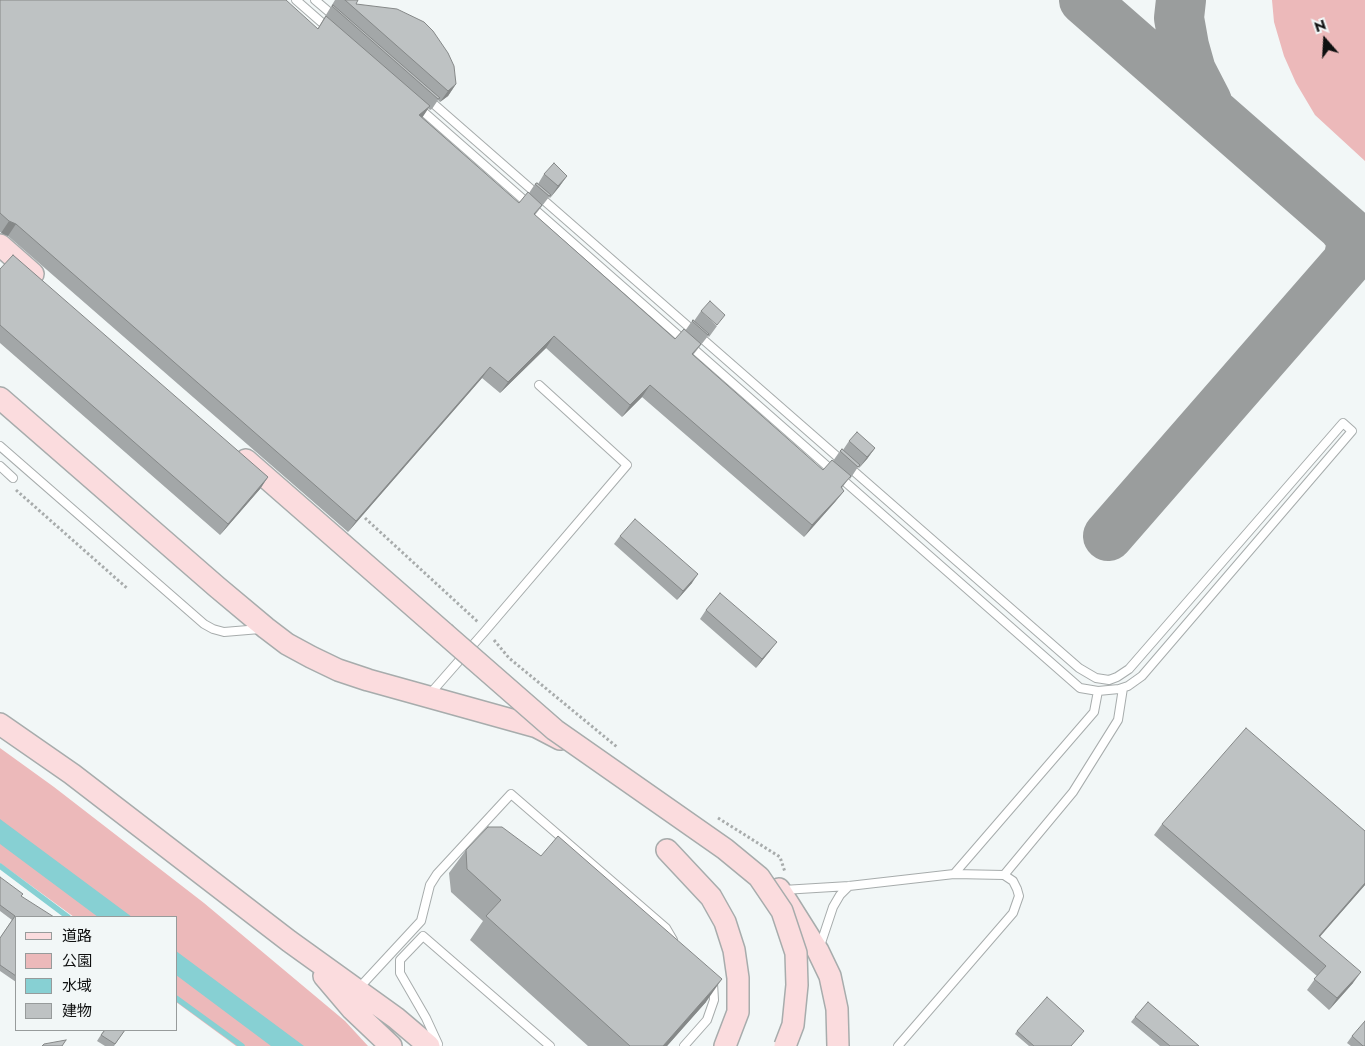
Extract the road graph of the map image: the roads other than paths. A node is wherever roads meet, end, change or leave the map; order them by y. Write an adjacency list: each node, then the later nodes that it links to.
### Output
1 (296, 0): 4 (lane)
2 (315, 0): 3 (lane)
3 (343, 24)
4 (333, 33)
5 (421, 92): 16 (lane)
6 (408, 98): 17 (lane)
7 (0, 244): 8 (street)
8 (51, 290)
9 (539, 384): 18 (lane)
10 (0, 398): 15 (street)
11 (0, 446): 15 (lane)
12 (235, 450): 36 (street, bridge)
13 (0, 466): 14 (lane)
14 (13, 478)
15 (266, 628): 18 (street)
16 (1123, 688): 17 (lane); 22 (lane)
17 (1098, 691): 21 (lane)
18 (427, 696): 24 (street)
19 (0, 724): 26 (street)
20 (667, 850): 35 (street)
21 (954, 874): 22 (lane); 23 (lane)
22 (1004, 875): 38 (lane)
23 (849, 886): 24 (lane); 27 (lane)
24 (780, 890): 27 (street)
25 (678, 949): 29 (lane)
26 (303, 951): 29 (street); 30 (street)
27 (818, 951): 37 (street)
28 (706, 976): 34 (lane)
29 (356, 990): 31 (street)
30 (391, 1046)
31 (429, 1046)
32 (438, 1046): 33 (lane)
33 (550, 1046)
34 (684, 1046)
35 (724, 1046)
36 (785, 1046)
37 (838, 1046)
38 (898, 1046)

